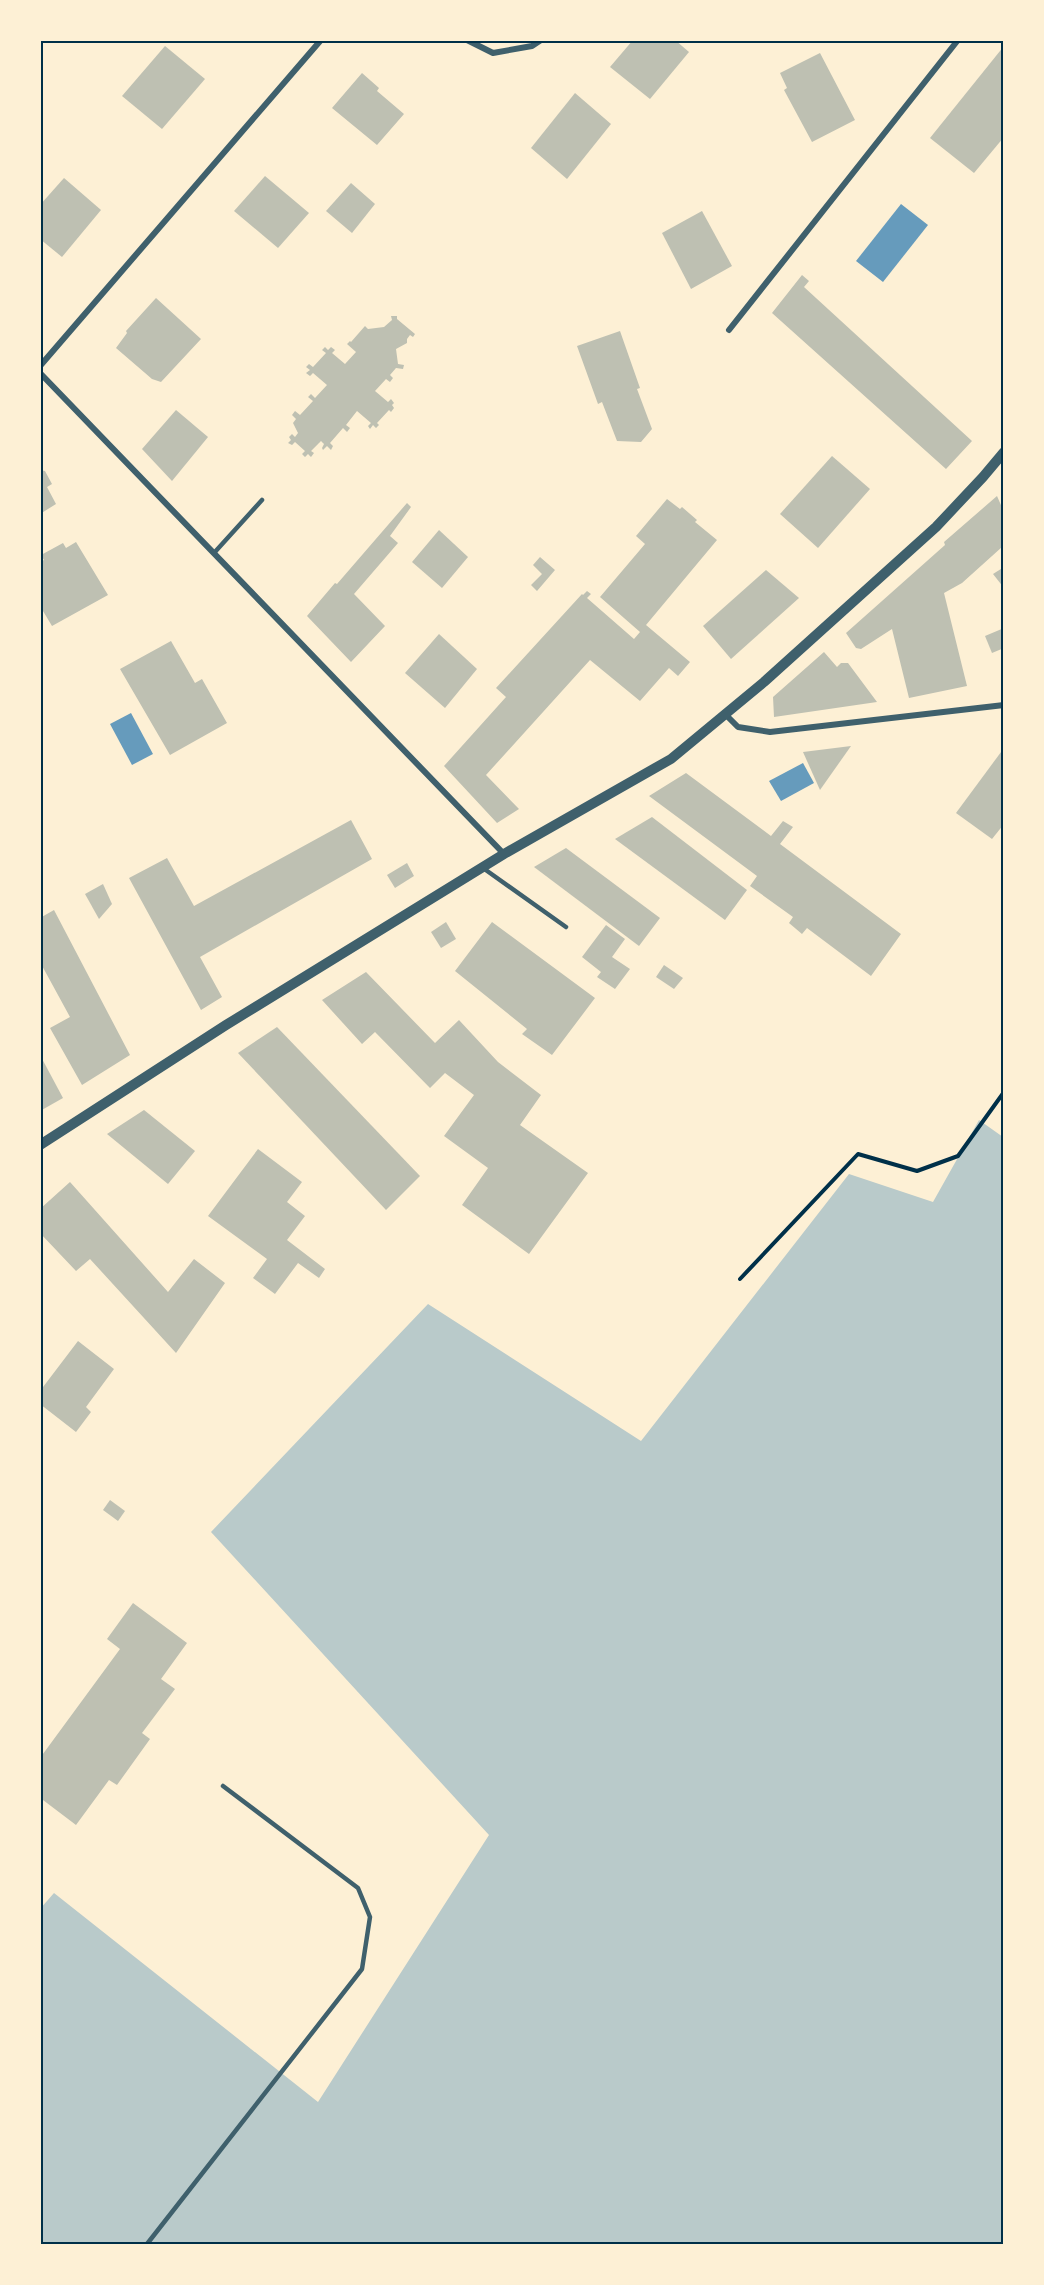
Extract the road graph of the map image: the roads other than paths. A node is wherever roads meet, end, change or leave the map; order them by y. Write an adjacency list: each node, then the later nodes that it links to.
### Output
1 (321, 40): 6 (street)
2 (467, 40): 3 (street)
3 (541, 40)
4 (958, 40): 5 (street)
5 (729, 330)
6 (40, 366)
7 (40, 373): 10 (street)
8 (1004, 452): 12 (street)
9 (262, 500): 10 (lane)
10 (214, 553): 13 (street)
11 (1004, 705): 12 (street)
12 (725, 714): 13 (street)
13 (504, 854): 14 (street)
14 (483, 868): 15 (lane); 16 (street)
15 (566, 927)
16 (40, 1145)
17 (223, 1786): 18 (lane)
18 (147, 2244)

